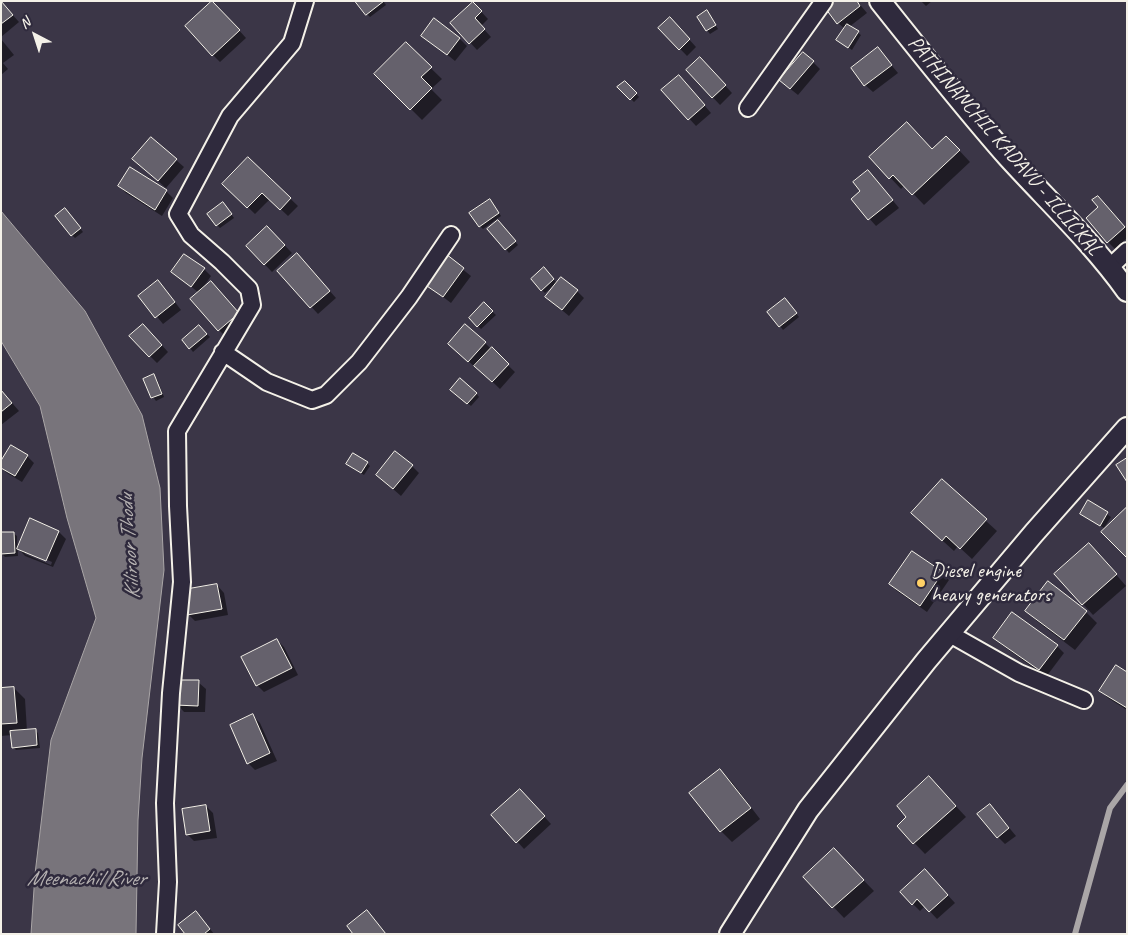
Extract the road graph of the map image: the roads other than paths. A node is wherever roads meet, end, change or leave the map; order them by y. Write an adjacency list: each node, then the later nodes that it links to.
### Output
1 (305, 1): 9 (street)
2 (824, 1): 4 (street)
3 (880, 1): 7 (street, PATHINANCHIL KADAVU - ILLICKAL)
4 (748, 108)
5 (451, 235): 9 (street)
6 (1127, 251): 7 (street)
7 (1110, 267): 8 (street, PATHINANCHIL KADAVU - ILLICKAL)
8 (1127, 291)
9 (223, 352): 13 (street)
10 (1127, 428): 11 (street)
11 (950, 634): 12 (street); 14 (street)
12 (1084, 700)
13 (165, 934)
14 (730, 934)

